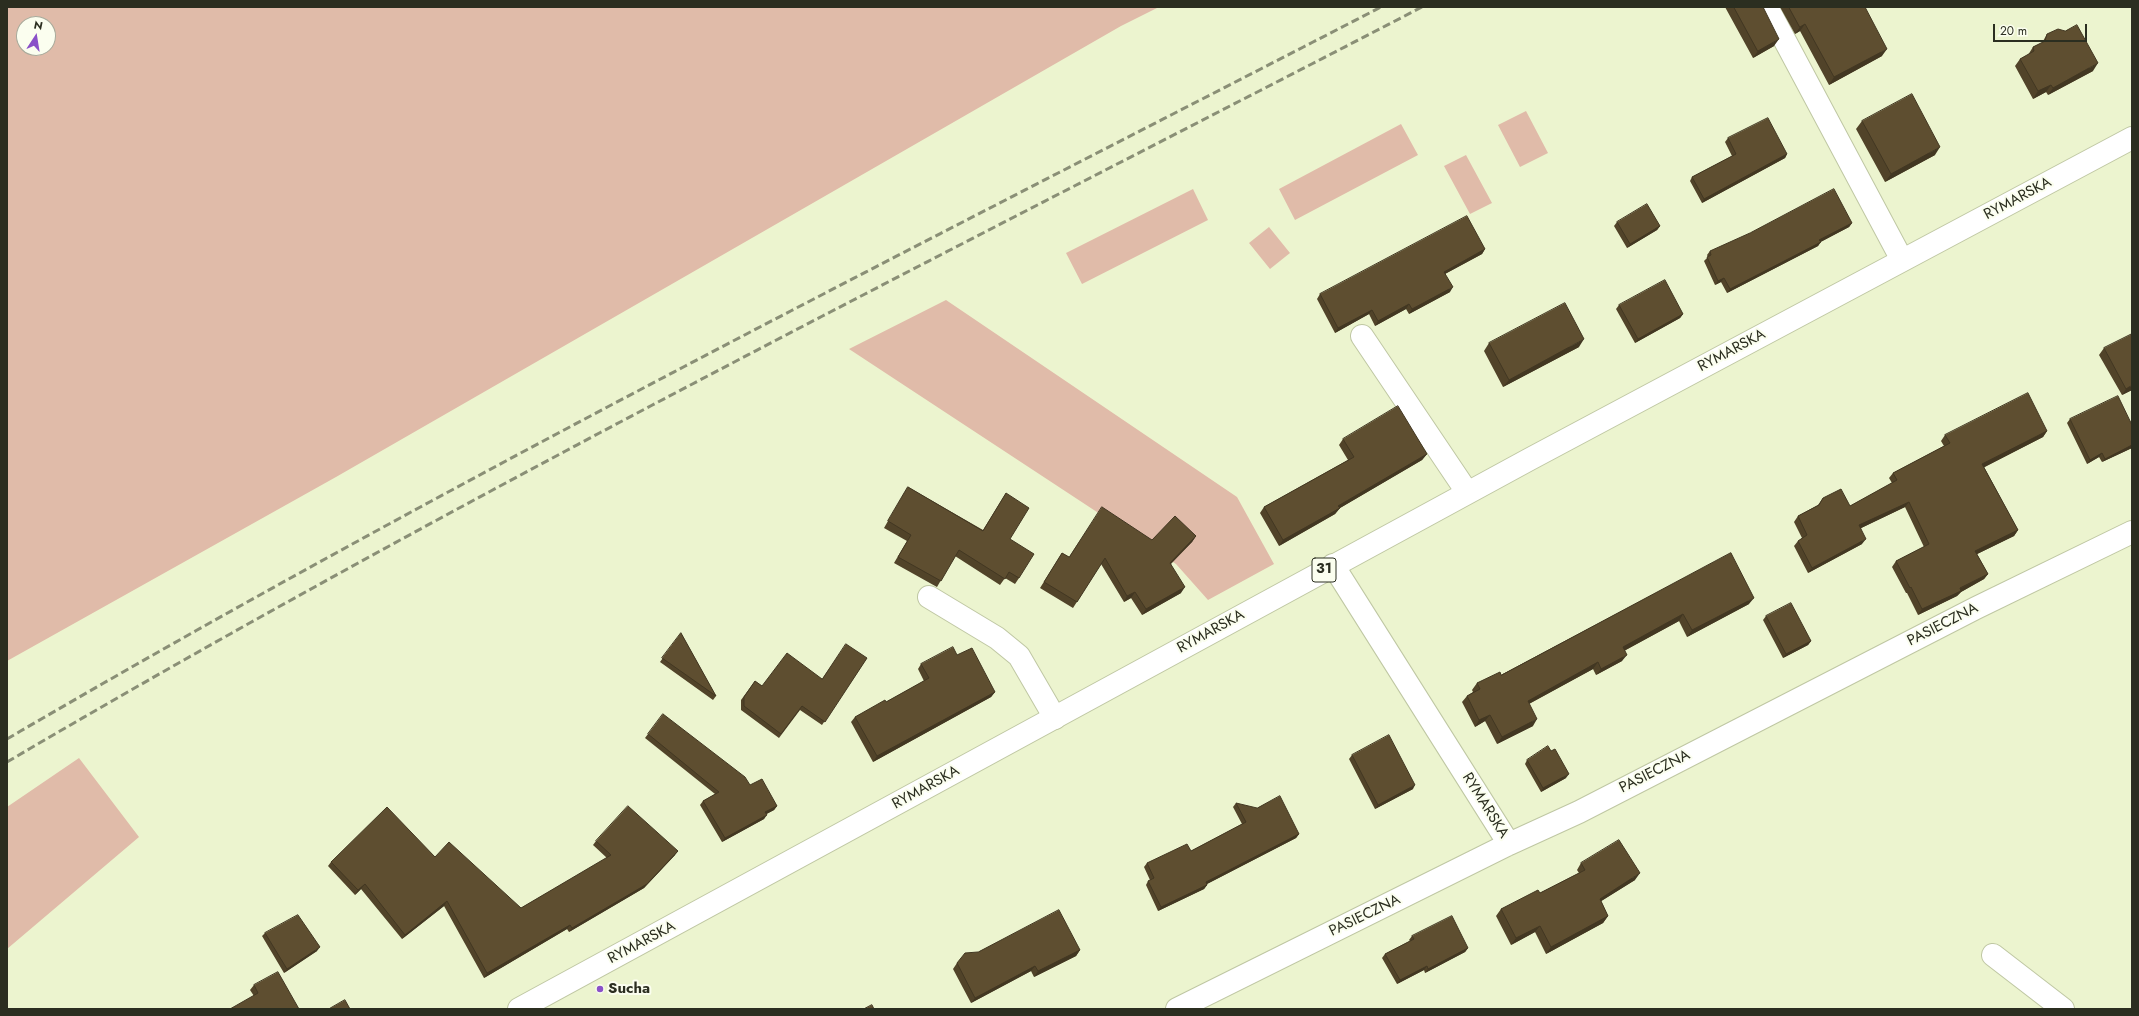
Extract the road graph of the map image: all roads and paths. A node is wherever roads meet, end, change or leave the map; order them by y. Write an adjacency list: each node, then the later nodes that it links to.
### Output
1 (1767, 7): 3 (main road)
2 (2132, 138): 3 (main road, RYMARSKA / 31)
3 (1902, 260): 5 (main road, RYMARSKA / 31)
4 (1362, 336): 5 (main road)
5 (1467, 492): 7 (main road, RYMARSKA / 31)
6 (2132, 532): 10 (main road, PASIECZNA)
7 (1333, 565): 9 (main road, RYMARSKA / 31); 10 (main road, RYMARSKA)
8 (929, 597): 9 (main road)
9 (1055, 718): 12 (main road, RYMARSKA / 31)
10 (1509, 844): 13 (main road, PASIECZNA)
11 (1993, 955): 14 (main road)
12 (519, 1009)
13 (1177, 1009)
14 (2063, 1009)

